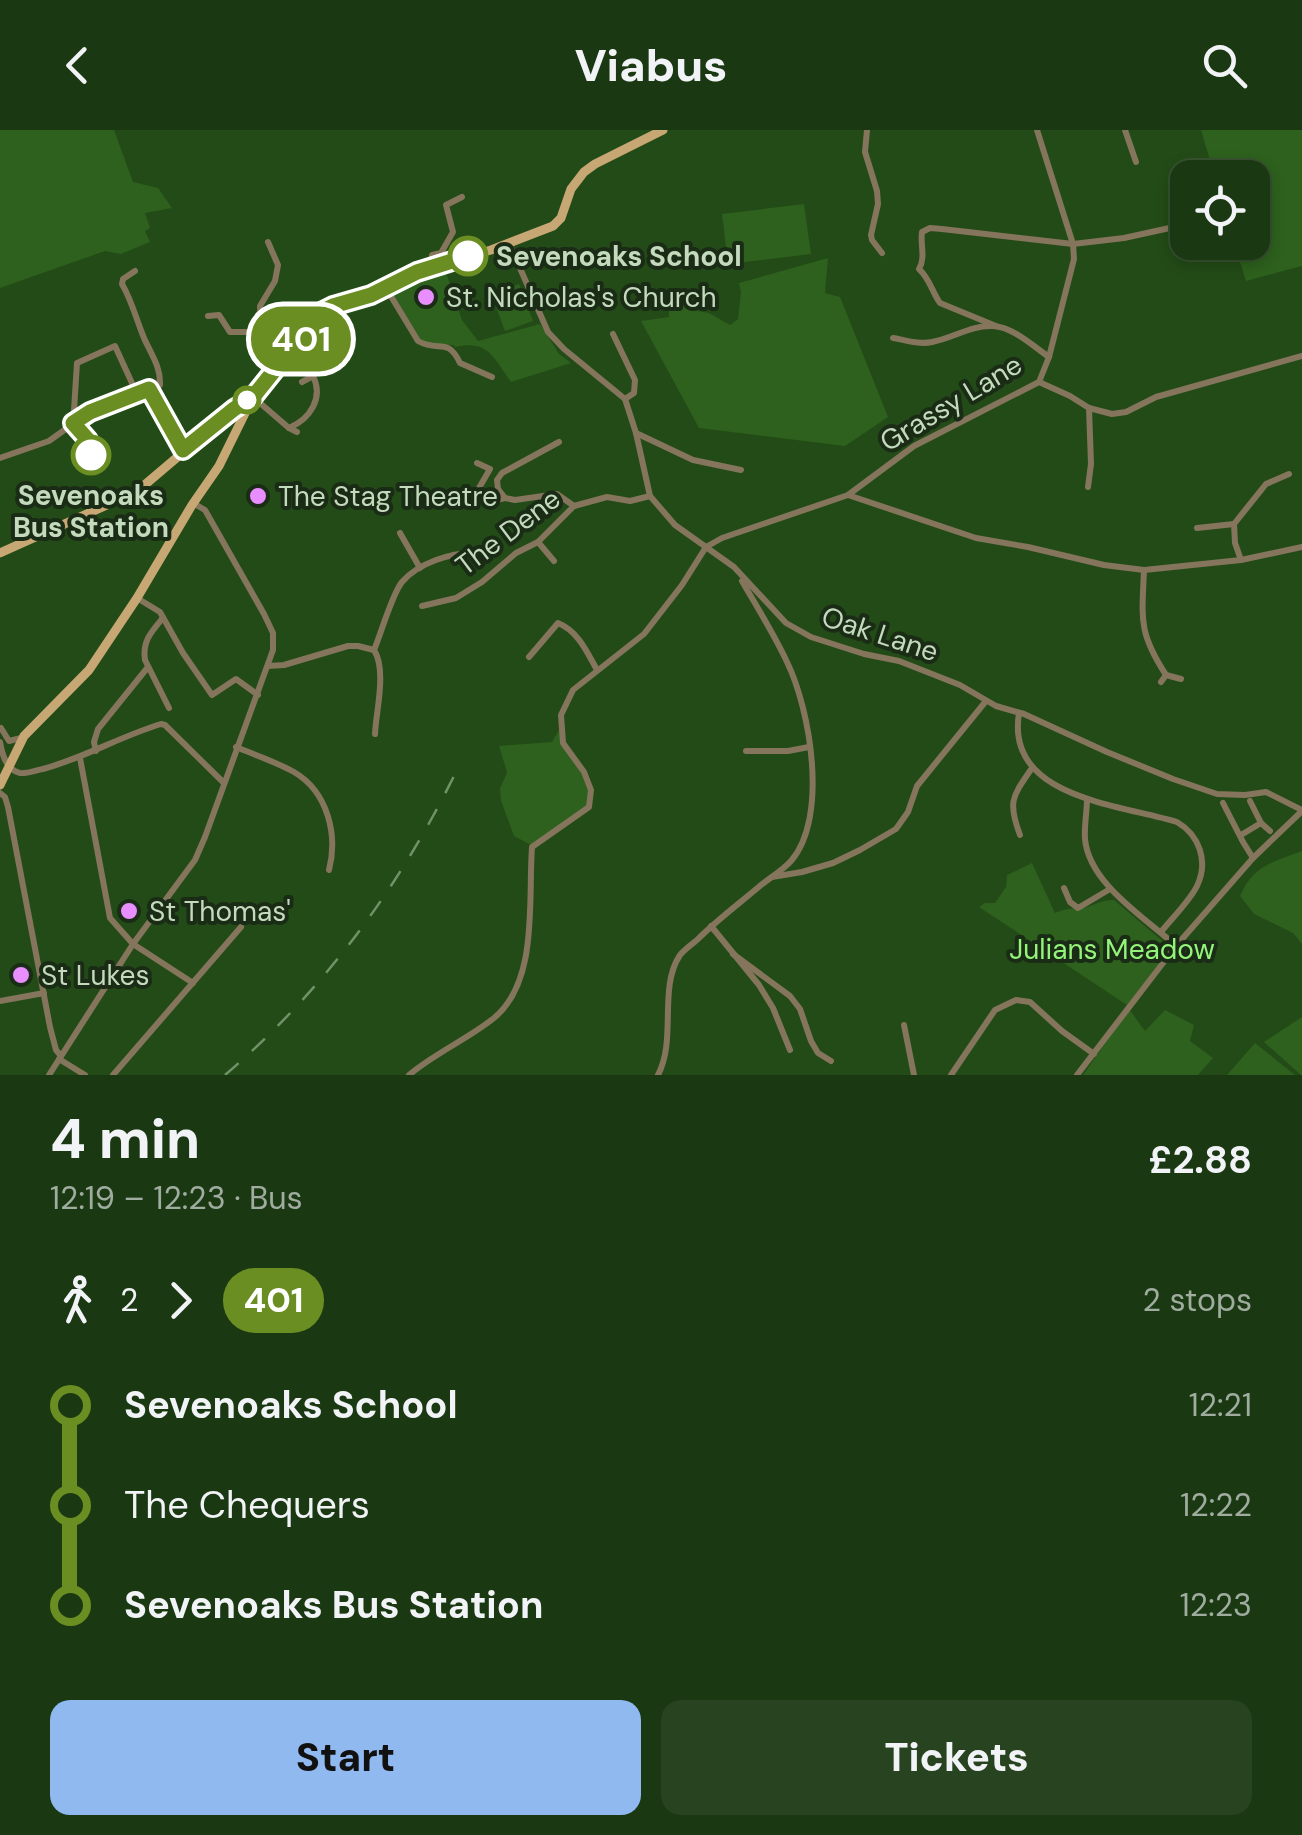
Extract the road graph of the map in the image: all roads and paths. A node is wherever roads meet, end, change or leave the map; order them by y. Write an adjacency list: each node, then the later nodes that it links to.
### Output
1 (663, 130): 9 (main road)
2 (867, 130): 11 (street)
3 (1036, 130): 10 (street, Grassy Lane)
4 (1126, 130): 5 (street)
5 (1136, 162)
6 (462, 196): 12 (street)
7 (1170, 228): 10 (street)
8 (268, 242): 17 (street)
9 (510, 243): 12 (main road); 28 (street)
10 (1073, 244): 16 (street); 21 (street, Grassy Lane)
11 (882, 253)
12 (431, 266): 14 (main road)
13 (135, 270): 26 (street)
14 (386, 288): 22 (main road); 23 (street)
15 (208, 316): 17 (street)
16 (996, 326): 19 (street); 21 (street)
17 (261, 332): 22 (street)
18 (613, 334): 28 (street)
19 (893, 338)
20 (1302, 356): 29 (street)
21 (1049, 357): 25 (street, Grassy Lane)
22 (282, 364): 27 (main road)
23 (492, 376)
24 (302, 382): 33 (street)
25 (1039, 382): 29 (street); 43 (street, Grassy Lane)
26 (138, 394): 32 (street); 32 (street)
27 (253, 397): 30 (main road); 31 (main road); 33 (street)
28 (625, 400): 35 (street)
29 (1088, 408): 41 (street)
30 (234, 409): 31 (main road); 55 (main road)
31 (244, 415): 47 (main road)
32 (76, 421): 37 (street)
33 (289, 428): 34 (street)
34 (297, 432)
35 (636, 433): 39 (street); 45 (street)
36 (556, 447): 46 (street)
37 (0, 458)
38 (477, 464): 44 (street)
39 (741, 470)
40 (1289, 474): 49 (street)
41 (1088, 487)
42 (457, 493): 44 (street)
43 (848, 495): 54 (street, Grassy Lane); 61 (street)
44 (480, 496): 46 (street)
45 (650, 496): 48 (street, The Dene); 54 (street, Oak Lane)
46 (505, 498): 48 (street)
47 (193, 503): 62 (main road); 67 (street)
48 (574, 506): 52 (street, The Dene)
49 (1234, 524): 50 (street); 58 (street)
50 (1197, 528)
51 (400, 533): 60 (street)
52 (538, 542): 57 (street); 63 (street, The Dene)
53 (1302, 546): 58 (street)
54 (706, 547): 59 (street, Oak Lane); 69 (street)
55 (0, 553)
56 (476, 553): 60 (street)
57 (549, 559)
58 (1241, 560): 61 (street)
59 (734, 567): 72 (street, Oak Lane); 80 (street)
60 (420, 568): 65 (street)
61 (1144, 570): 70 (street)
62 (138, 598): 64 (street); 78 (main road)
63 (422, 606)
64 (162, 619): 68 (street); 71 (street)
65 (374, 650): 67 (street); 77 (street)
66 (529, 656): 69 (street)
67 (268, 666): 71 (street)
68 (148, 667): 73 (street); 82 (street)
69 (597, 670): 120 (street)
70 (1182, 678)
71 (258, 695): 81 (street)
72 (986, 701): 74 (street, Oak Lane); 100 (street)
73 (169, 708)
74 (1018, 712): 86 (street); 93 (street, Oak Lane)
75 (0, 718): 76 (street)
76 (1, 728): 78 (street); 79 (street)
77 (375, 734)
78 (24, 736): 85 (main road)
79 (0, 741): 85 (street)
80 (809, 746): 83 (street); 100 (street)
81 (236, 747): 87 (street); 99 (street)
82 (96, 751): 84 (street); 87 (street)
83 (746, 751)
84 (80, 758): 85 (street); 106 (street)
85 (8, 764): 88 (main road)
86 (1032, 768): 90 (street); 96 (street)
87 (224, 783): 106 (street)
88 (0, 785)
89 (0, 793): 110 (street)
90 (1087, 799): 102 (street); 105 (street)
91 (1250, 801): 94 (street)
92 (1223, 803): 97 (street)
93 (1302, 810): 98 (street)
94 (1260, 823): 95 (street); 97 (street)
95 (1270, 831)
96 (1020, 834)
97 (1241, 835): 98 (street)
98 (1253, 858): 107 (street)
99 (329, 870)
100 (770, 878): 103 (street)
101 (1064, 888): 102 (street)
102 (1110, 889): 105 (street)
103 (711, 926): 108 (street); 121 (street)
104 (241, 927): 109 (street)
105 (1161, 932): 107 (street)
106 (133, 944): 109 (street); 115 (street)
107 (1176, 946): 114 (street)
108 (733, 954): 113 (street); 116 (street)
109 (192, 983): 119 (street)
110 (44, 994): 111 (street); 115 (street)
111 (0, 1001)
112 (904, 1025): 122 (street)
113 (790, 1050)
114 (1094, 1054): 123 (street); 124 (street)
115 (60, 1058): 117 (street); 118 (street)
116 (831, 1061)
117 (49, 1075)
118 (85, 1075)
119 (113, 1075)
120 (409, 1075)
121 (658, 1075)
122 (914, 1075)
123 (952, 1075)
124 (1077, 1075)

